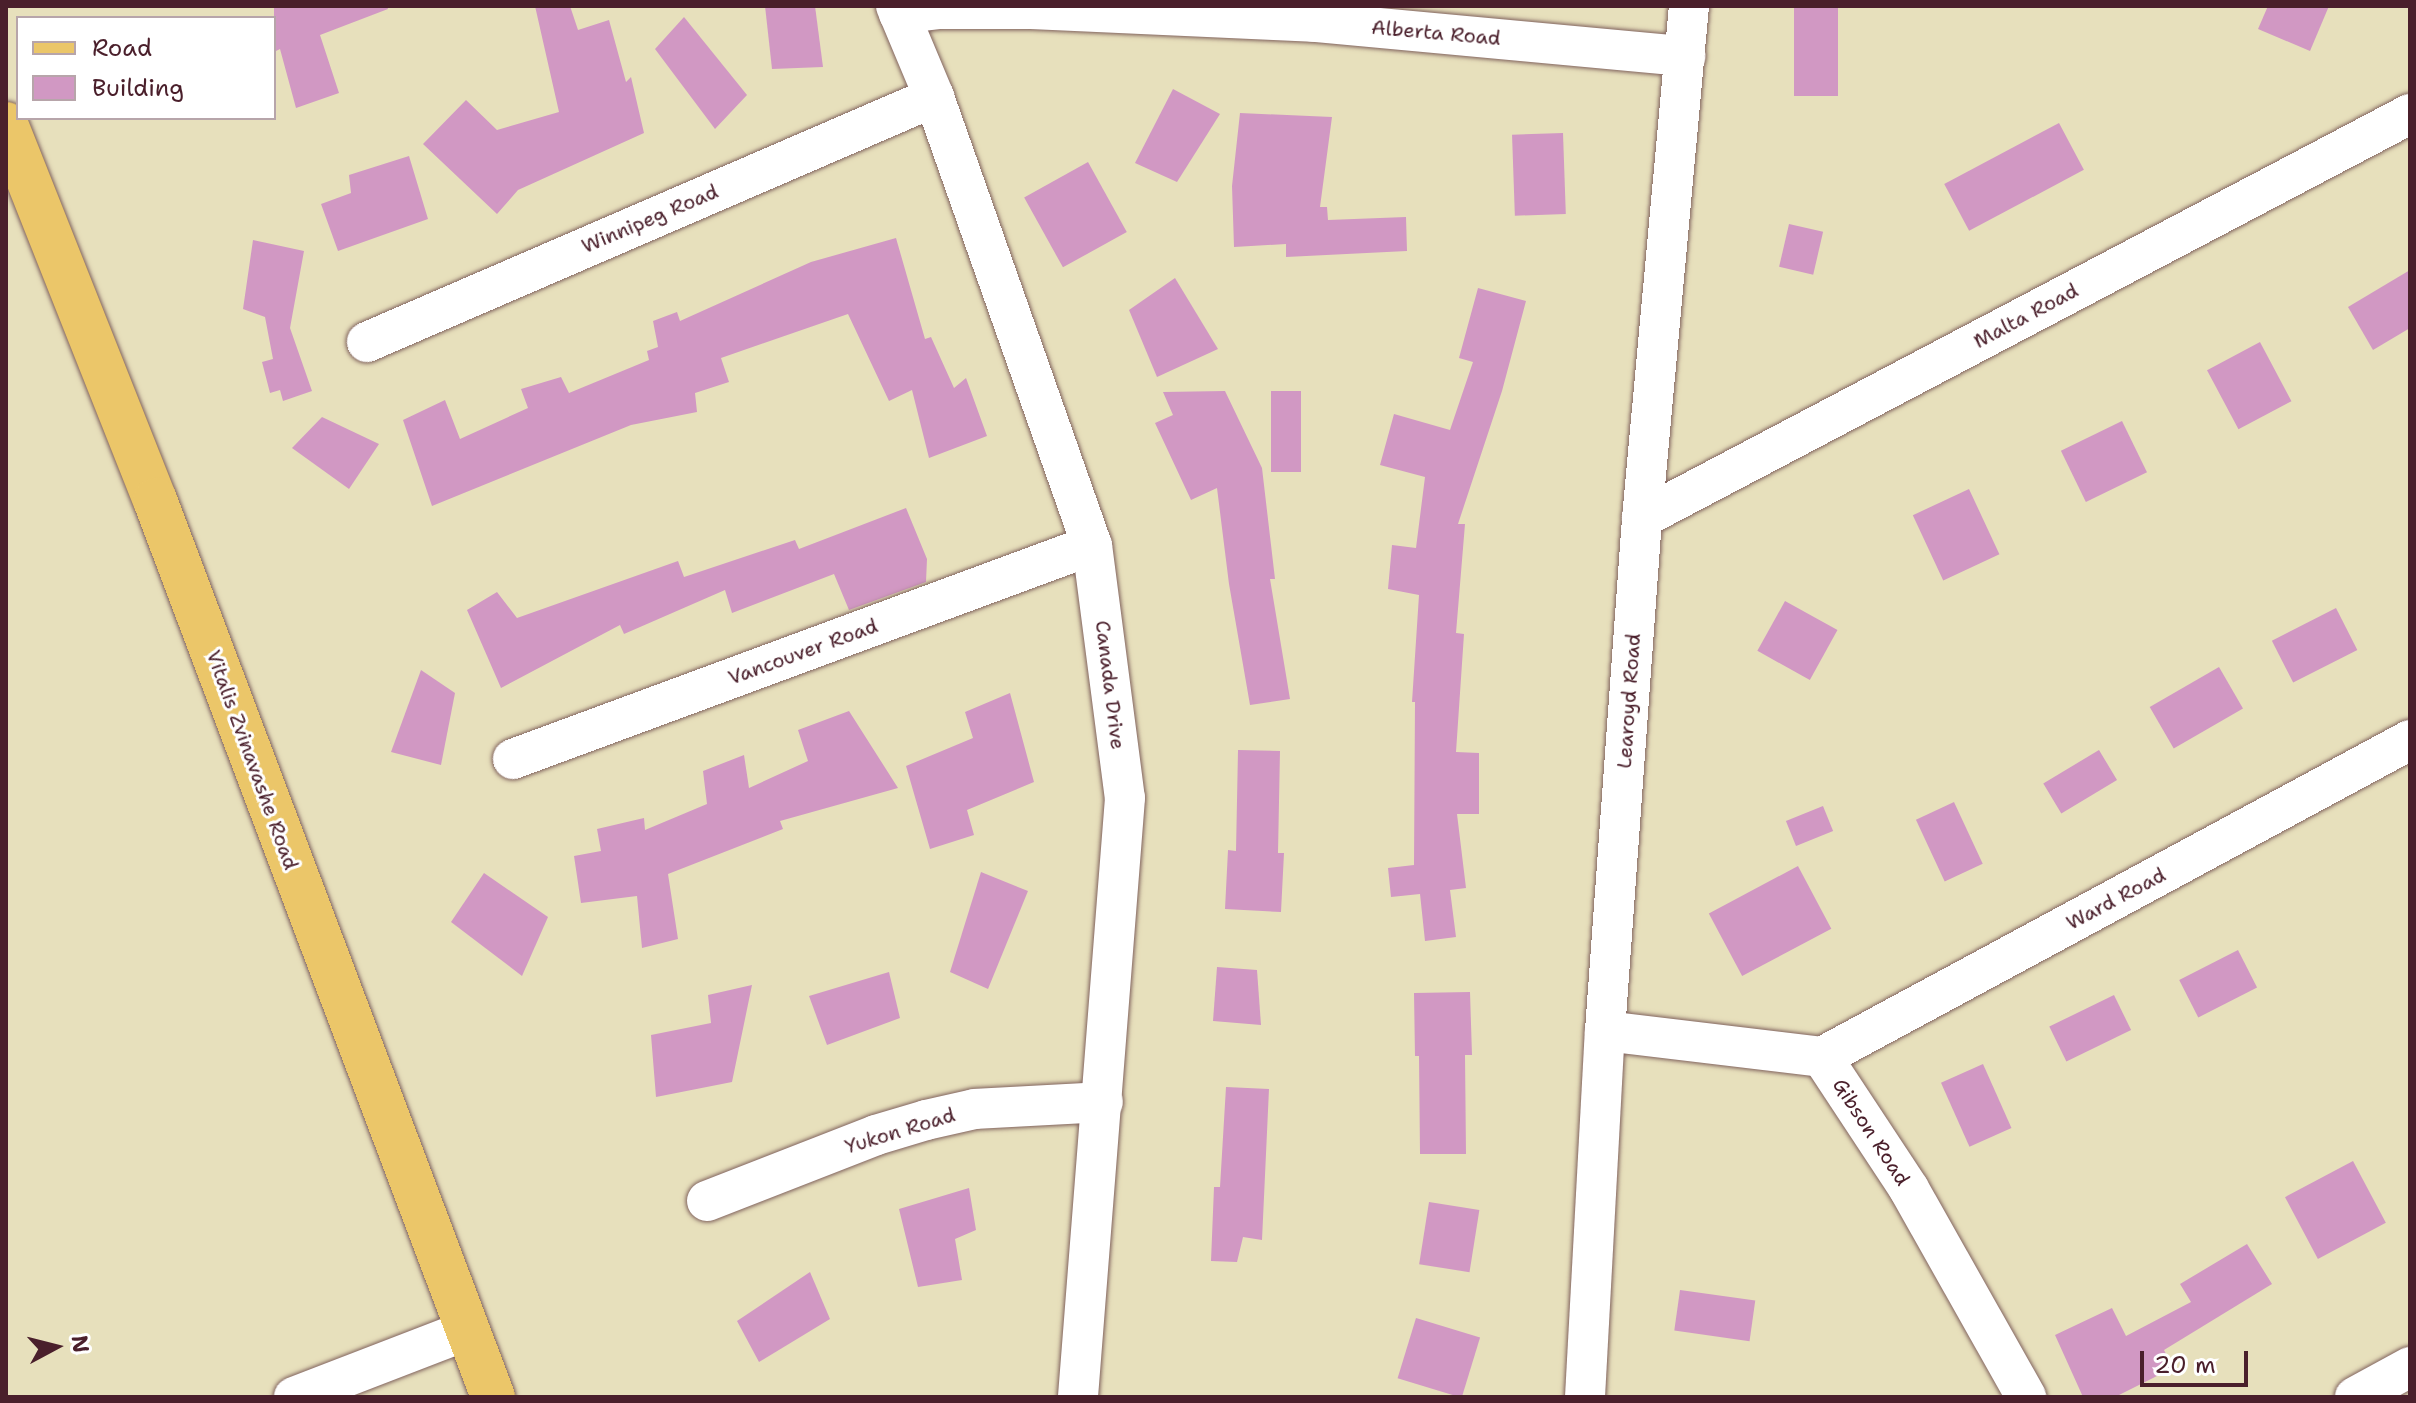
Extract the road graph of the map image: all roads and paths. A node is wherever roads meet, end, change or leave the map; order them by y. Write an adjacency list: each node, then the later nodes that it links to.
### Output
1 (1689, 6): 3 (street, Learoyd Road)
2 (898, 10): 3 (street, Alberta Road); 4 (street, Canada Drive)
3 (1685, 56): 8 (street, Learoyd Road)
4 (934, 97): 7 (street, Winnipeg Road); 9 (street, Canada Drive)
5 (2410, 114): 8 (street, Malta Road)
6 (6, 124): 16 (main road, Vitalis Zvinavashe Road)
7 (367, 342)
8 (1642, 518): 12 (street, Learoyd Road)
9 (1092, 545): 11 (street, Vancouver Road); 14 (street, Canada Drive)
10 (2410, 740): 13 (street, Ward Road)
11 (513, 759)
12 (1605, 1031): 13 (street, Gibson Road); 21 (street, Learoyd Road)
13 (1822, 1057): 22 (street, Gibson Road)
14 (1103, 1102): 15 (street, Yukon Road); 20 (street, Canada Drive)
15 (707, 1201)
16 (468, 1330): 18 (street); 19 (main road, Vitalis Zvinavashe Road)
17 (2410, 1367): 23 (street)
18 (309, 1395)
19 (493, 1397)
20 (1078, 1397)
21 (1585, 1397)
22 (2026, 1397)
23 (2355, 1397)

